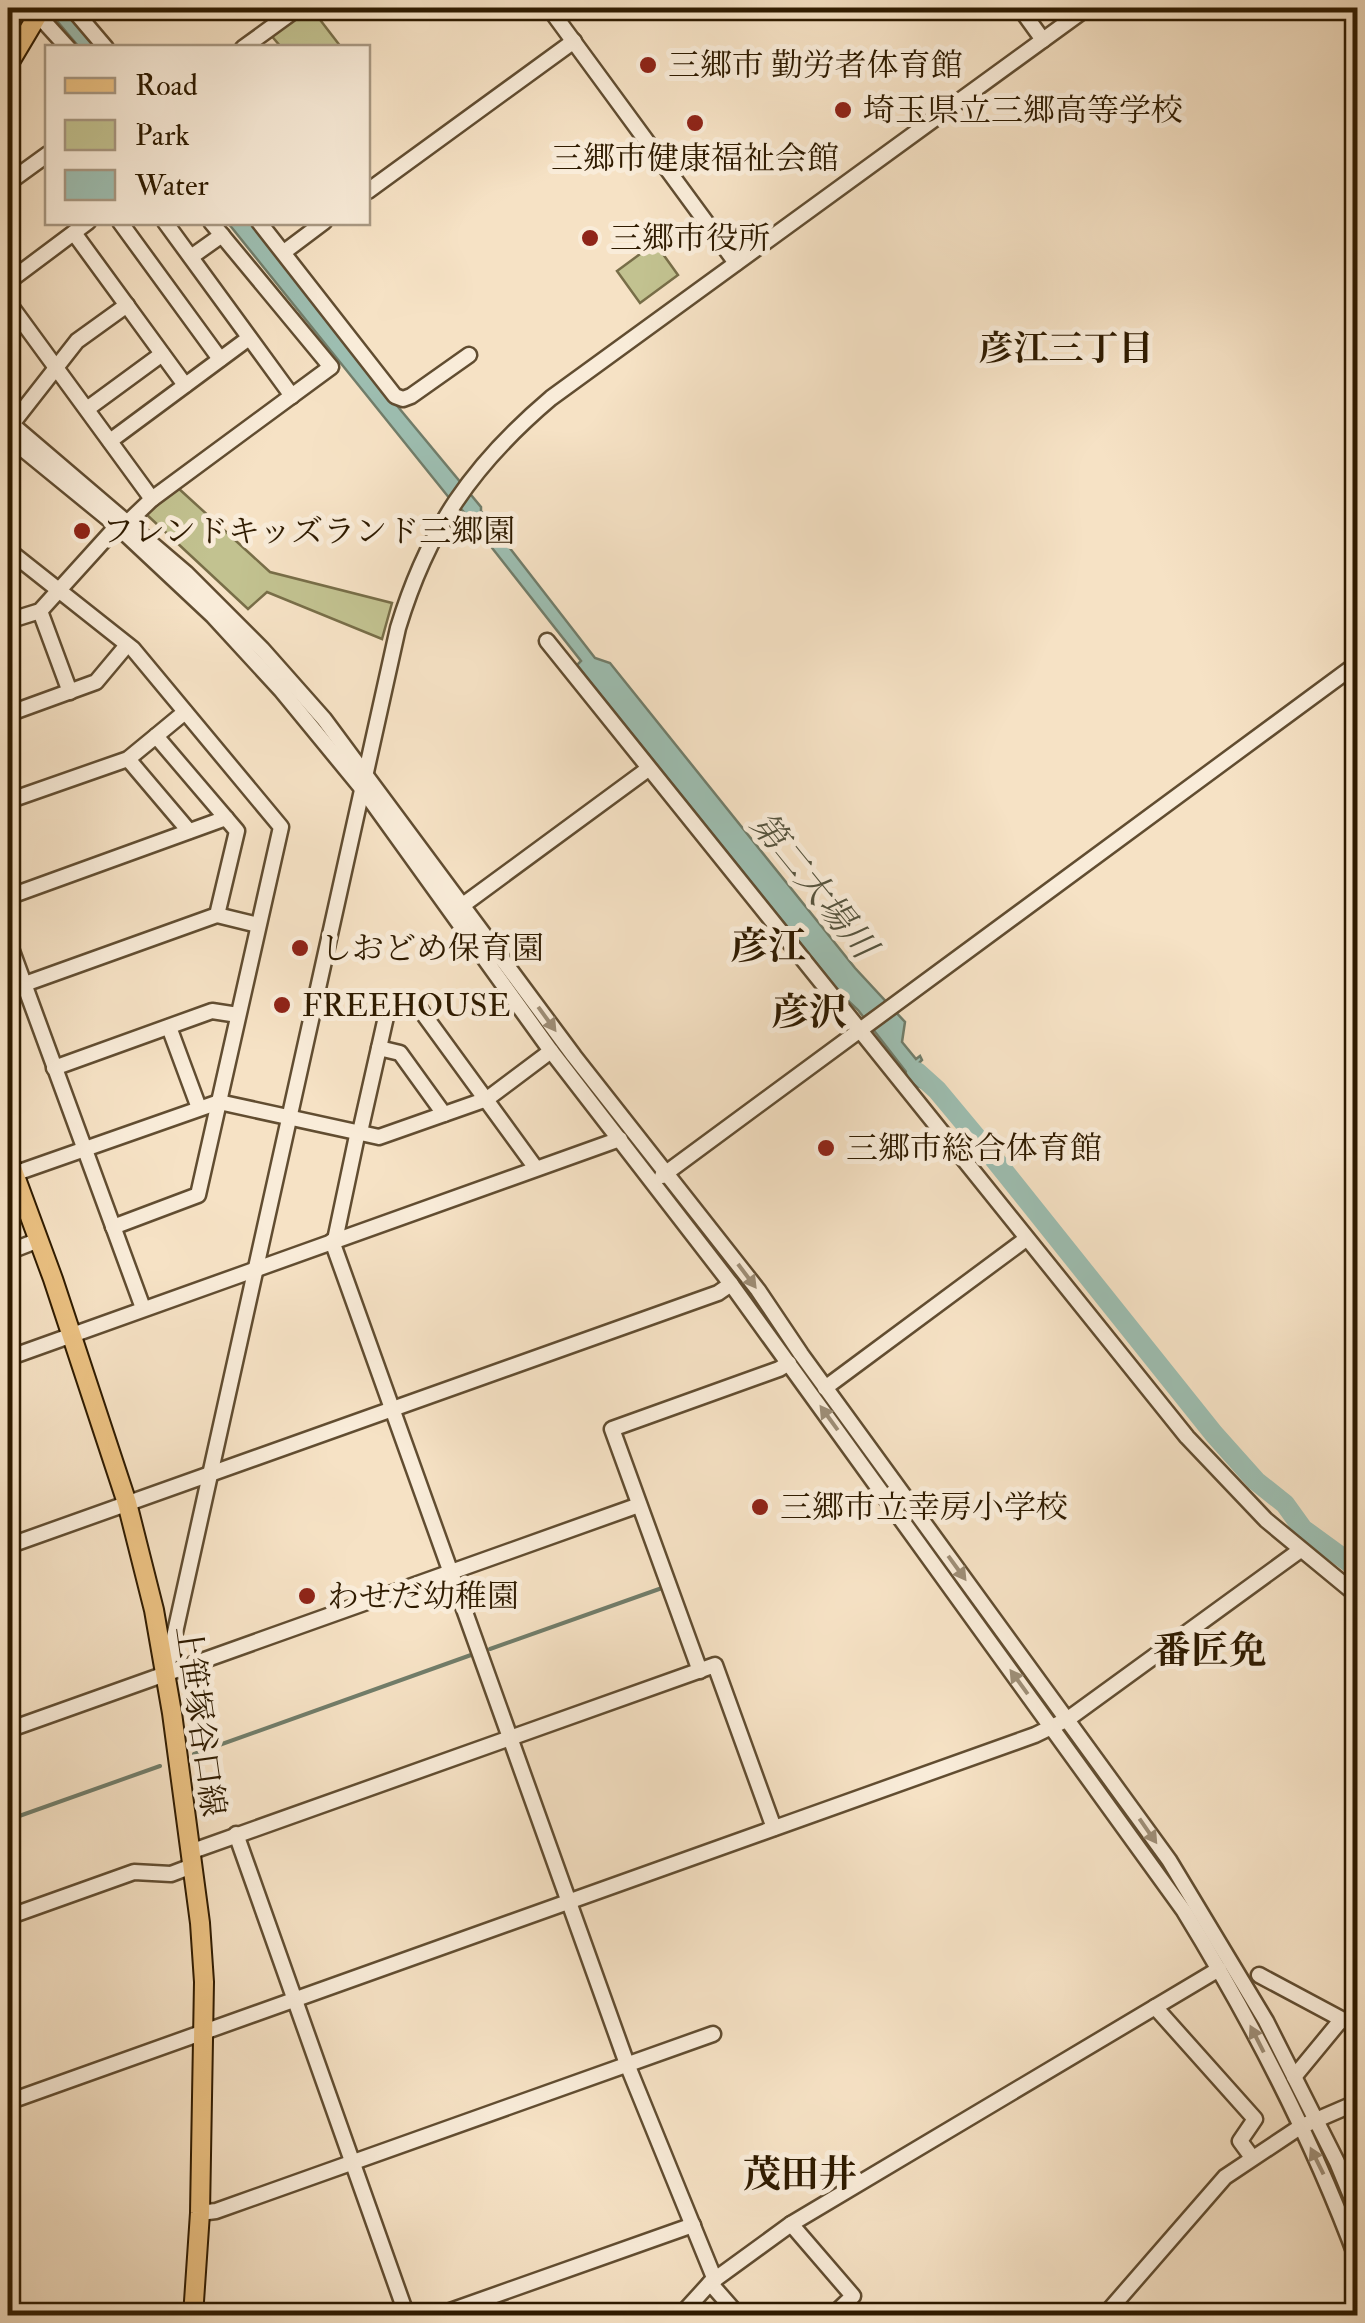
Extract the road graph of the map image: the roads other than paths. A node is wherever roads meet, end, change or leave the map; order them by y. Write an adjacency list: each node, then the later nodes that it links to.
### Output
1 (72, 8): 10 (street)
2 (298, 8): 11 (street)
3 (549, 8): 8 (street)
4 (1020, 8): 7 (street)
5 (1088, 8): 7 (street)
6 (40, 10): 9 (street); 12 (main road)
7 (1043, 40): 26 (street)
8 (574, 42): 15 (street); 26 (street)
9 (66, 45)
10 (103, 45)
11 (246, 45)
12 (8, 65)
13 (45, 156): 14 (street)
14 (8, 183)
15 (370, 190)
16 (84, 225): 22 (street)
17 (122, 225): 33 (street)
18 (167, 225): 25 (street)
19 (214, 225): 23 (street)
20 (261, 225): 24 (street)
21 (320, 225): 24 (street)
22 (74, 233): 27 (street); 29 (street)
23 (222, 235): 25 (street); 36 (street)
24 (284, 252): 32 (street)
25 (191, 257): 30 (street)
26 (736, 263): 55 (street)
27 (8, 282)
28 (8, 302): 34 (street)
29 (127, 305): 31 (street); 34 (street)
30 (249, 338): 33 (street); 36 (street)
31 (162, 354): 35 (street); 37 (street)
32 (469, 354)
33 (220, 359): 35 (street)
34 (56, 368): 37 (street); 38 (street)
35 (185, 385): 39 (street)
36 (292, 396): 40 (street)
37 (86, 408): 39 (street)
38 (9, 428): 41 (street)
39 (110, 441): 40 (street)
40 (152, 499): 41 (street)
41 (123, 524): 43 (street); 55 (street); 56 (street)
42 (8, 550): 43 (street)
43 (60, 590): 44 (street); 47 (street)
44 (40, 611): 45 (street); 49 (street)
45 (8, 620)
46 (546, 642): 54 (street)
47 (126, 645): 49 (street); 50 (street)
48 (1358, 663): 69 (street)
49 (70, 692): 51 (street)
50 (185, 712): 52 (street); 63 (street)
51 (8, 714)
52 (156, 736): 53 (street); 58 (street)
53 (128, 759): 57 (street); 59 (street)
54 (648, 769): 61 (street); 69 (street)
55 (366, 771): 56 (street); 61 (street)
56 (364, 791): 71 (street); 77 (street)
57 (8, 801)
58 (226, 818): 59 (street); 62 (street)
59 (188, 832): 60 (street)
60 (8, 897)
61 (463, 905): 83 (street, one-way to 83)
62 (217, 915): 63 (street); 65 (street)
63 (258, 926): 67 (street)
64 (8, 940): 65 (street)
65 (24, 985): 66 (street); 72 (street)
66 (8, 990)
67 (238, 1015): 68 (street); 74 (street)
68 (169, 1026): 72 (street); 75 (street)
69 (863, 1027): 83 (street); 86 (street)
70 (379, 1048): 73 (street); 76 (street); 78 (street)
71 (551, 1051): 73 (street); 79 (street)
72 (54, 1068): 80 (street)
73 (486, 1099): 76 (street); 81 (street)
74 (219, 1102): 75 (street); 77 (street); 85 (street)
75 (198, 1108): 80 (street)
76 (444, 1114): 78 (street)
77 (288, 1116): 78 (street); 90 (street)
78 (359, 1132): 88 (street)
79 (620, 1139): 81 (street); 84 (street)
80 (83, 1148): 82 (street); 85 (street)
81 (535, 1167): 88 (street)
82 (10, 1169): 87 (main road, 上笹塚谷口線)
83 (667, 1172): 84 (street); 96 (street, one-way to 96)
84 (653, 1183): 91 (street)
85 (113, 1227): 92 (street)
86 (1026, 1239): 96 (street); 102 (street)
87 (39, 1240): 89 (street); 93 (main road, 上笹塚谷口線)
88 (334, 1240): 90 (street); 97 (street)
89 (8, 1252)
90 (254, 1268): 92 (street); 98 (street)
91 (732, 1284): 95 (street); 97 (street)
92 (143, 1308): 93 (street)
93 (72, 1334): 94 (street); 99 (main road, 上笹塚谷口線)
94 (8, 1358)
95 (788, 1362): 100 (street); 108 (street, one-way to 95)
96 (825, 1388): 107 (street, one-way to 107)
97 (392, 1408): 98 (street); 103 (street)
98 (208, 1474): 99 (street); 106 (street)
99 (127, 1503): 101 (street); 106 (main road, 上笹塚谷口線)
100 (640, 1505): 103 (street); 105 (street)
101 (8, 1546)
102 (1299, 1550): 104 (street); 107 (street)
103 (452, 1572): 106 (street); 110 (street)
104 (1358, 1596)
105 (700, 1671): 110 (street); 111 (street)
106 (166, 1674): 109 (street); 113 (main road, 上笹塚谷口線)
107 (1068, 1719): 108 (street); 125 (street, one-way to 125)
108 (1052, 1727): 111 (street); 116 (street)
109 (8, 1730)
110 (511, 1738): 112 (street); 114 (street)
111 (774, 1828): 114 (street)
112 (236, 1834): 113 (street); 118 (street)
113 (191, 1859): 115 (street); 122 (main road, 上笹塚谷口線)
114 (569, 1901): 118 (street); 124 (street)
115 (8, 1917)
116 (1219, 1968): 119 (street); 129 (street, one-way to 116)
117 (1259, 1975): 120 (street)
118 (295, 2000): 122 (street); 131 (street)
119 (1155, 2007): 130 (street); 134 (street)
120 (1338, 2023): 121 (street); 125 (street)
121 (1358, 2028)
122 (204, 2031): 126 (street); 132 (main road, 上笹塚谷口線)
123 (713, 2034): 124 (street)
124 (627, 2064): 131 (street); 135 (street)
125 (1294, 2077): 128 (street)
126 (8, 2102)
127 (1358, 2102): 128 (street)
128 (1316, 2119): 129 (street); 133 (street)
129 (1300, 2126): 130 (street); 136 (street, one-way to 129)
130 (1251, 2156): 144 (street)
131 (352, 2162): 132 (street); 139 (street)
132 (200, 2213): 138 (main road, 上笹塚谷口線)
133 (1358, 2213)
134 (791, 2224): 137 (street); 143 (street)
135 (693, 2225): 137 (street); 140 (street)
136 (1358, 2262)
137 (713, 2281): 141 (street); 142 (street)
138 (193, 2316)
139 (407, 2316)
140 (436, 2316)
141 (680, 2316)
142 (739, 2316)
143 (832, 2316)
144 (1104, 2316)

